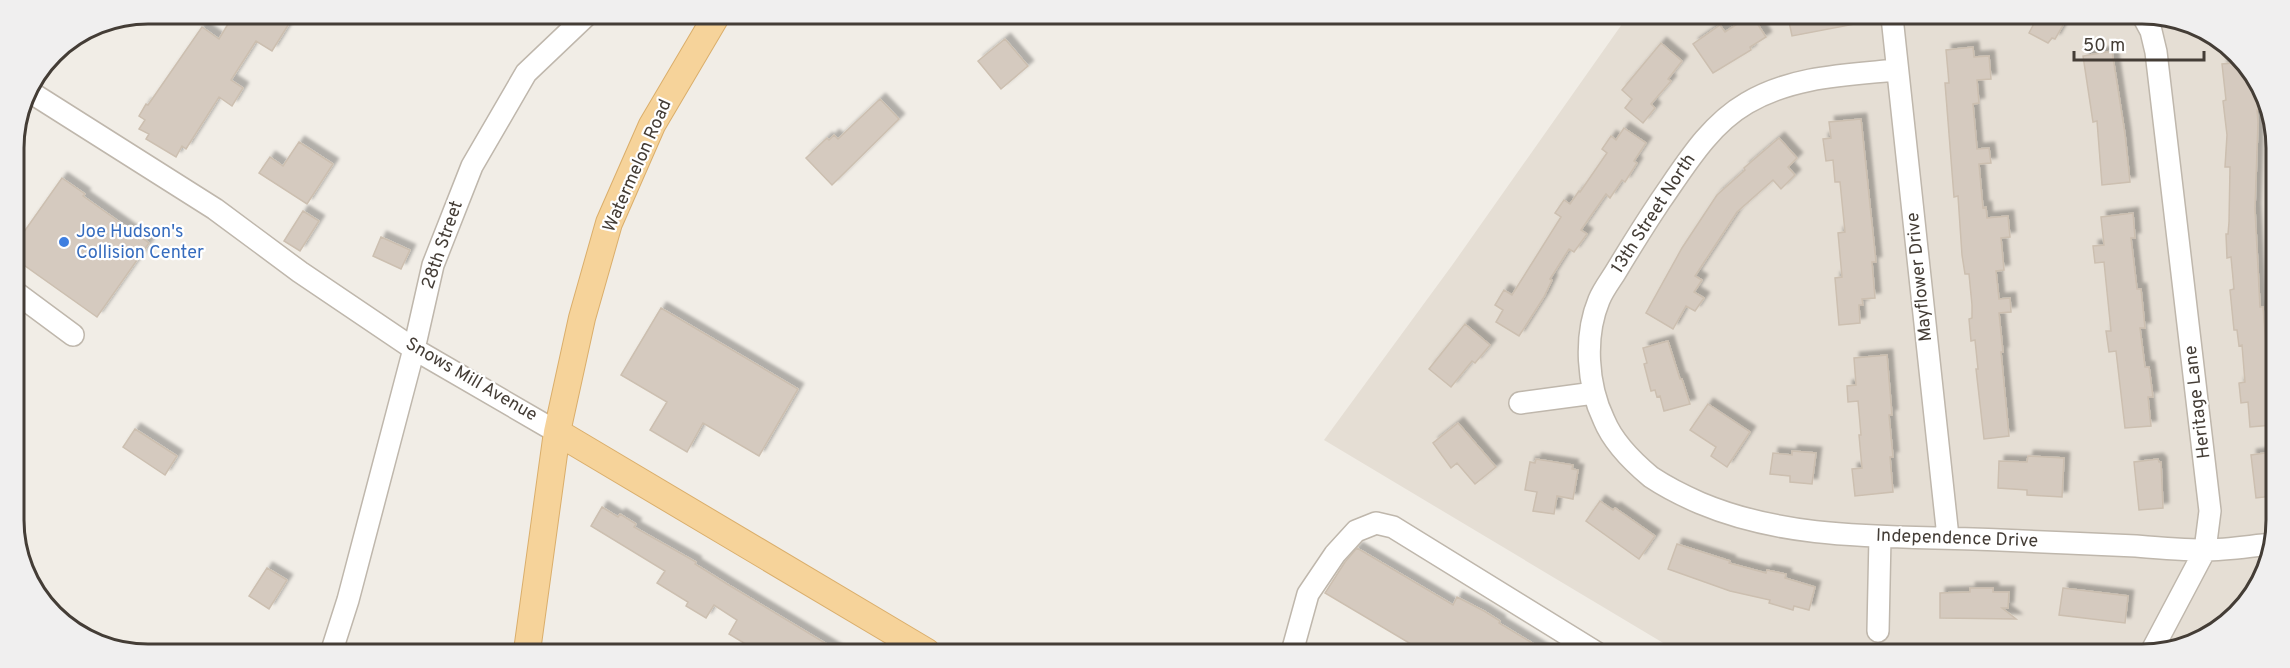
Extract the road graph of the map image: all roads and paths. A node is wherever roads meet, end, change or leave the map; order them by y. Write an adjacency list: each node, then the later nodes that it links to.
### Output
1 (578, 24): 9 (street, 28th Street)
2 (712, 24): 12 (main road, Watermelon Road)
3 (1893, 24): 5 (street, Mayflower Drive)
4 (2147, 24): 17 (street, Heritage Lane)
5 (1897, 70): 10 (street, 13th Street North); 15 (street, Mayflower Drive)
6 (36, 96): 9 (street, Snows Mill Avenue)
7 (24, 299): 8 (street)
8 (73, 335)
9 (414, 349): 12 (street, Snows Mill Avenue); 20 (street, 28th Street)
10 (1594, 393): 11 (street); 13 (street, 13th Street North)
11 (1520, 403)
12 (557, 432): 21 (main road, Watermelon Road); 22 (main road, Snows Mill Avenue)
13 (1652, 477): 14 (street, Independence Drive)
14 (1880, 537): 15 (street, Independence Drive); 18 (street)
15 (1948, 537): 17 (street, Independence Drive)
16 (2263, 545): 17 (street, Independence Drive)
17 (2205, 550): 19 (street, Heritage Lane)
18 (1878, 631)
19 (2157, 643)
20 (334, 644)
21 (527, 644)
22 (914, 644)
23 (1302, 644): 24 (street)
24 (1582, 644)

